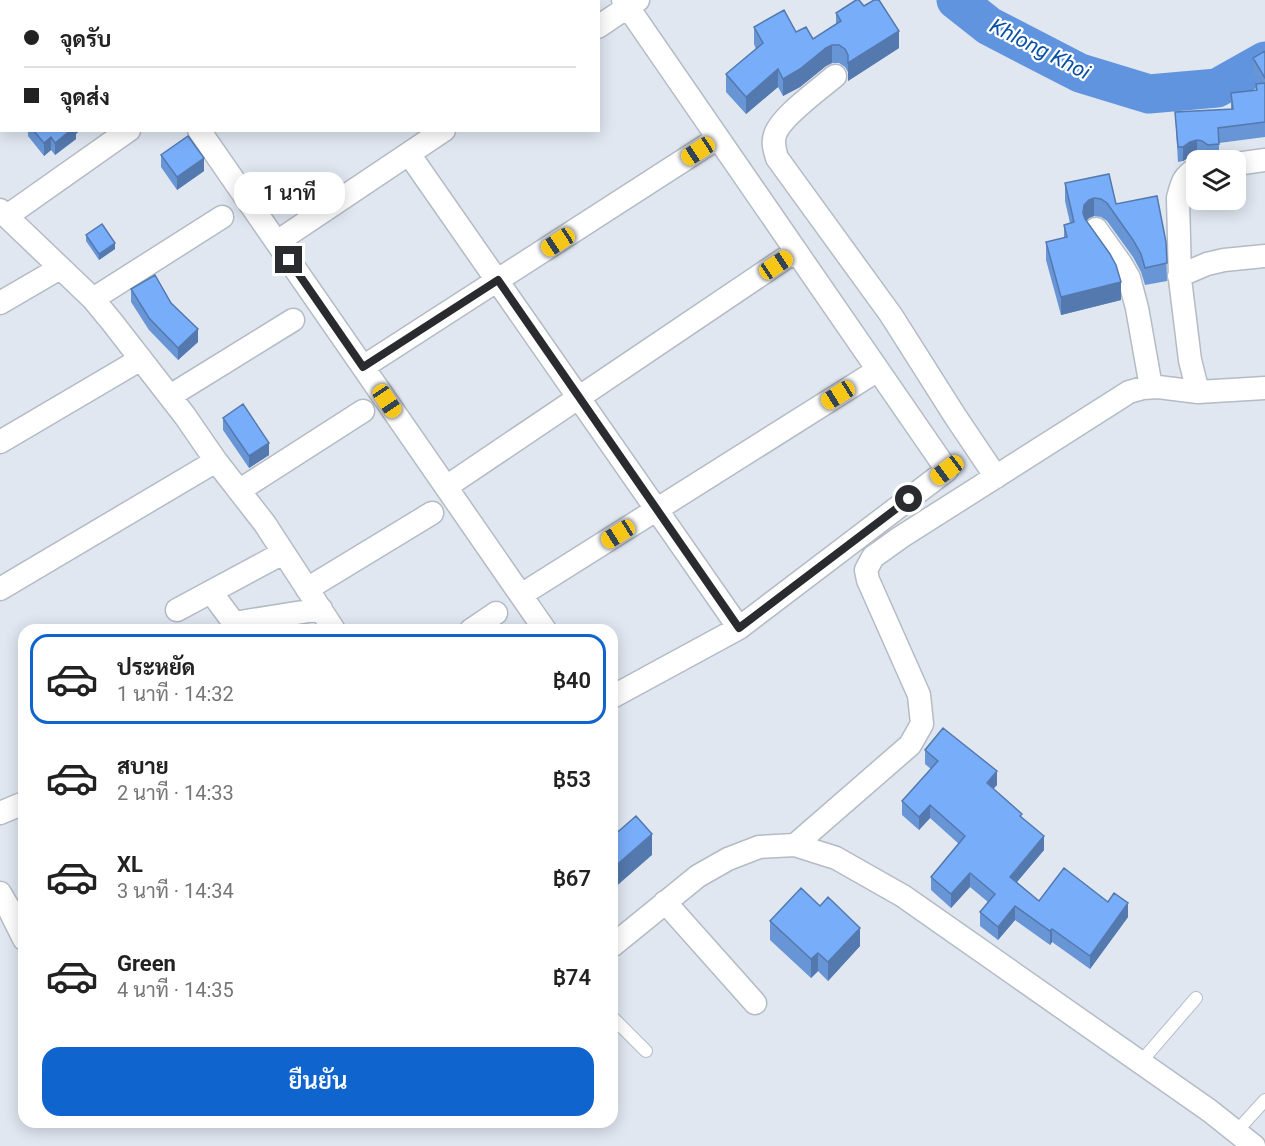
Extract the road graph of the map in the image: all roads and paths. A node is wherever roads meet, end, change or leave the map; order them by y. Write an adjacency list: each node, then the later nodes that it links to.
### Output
1 (630, 2): 2 (street); 7 (street)
2 (600, 25)
3 (835, 76): 35 (street)
4 (126, 132): 12 (street)
5 (200, 132): 15 (street)
6 (441, 132): 8 (street)
7 (718, 138): 16 (street); 20 (street)
8 (409, 154): 15 (street); 20 (street)
9 (1265, 160): 10 (street)
10 (1246, 163)
11 (1186, 175): 19 (street)
12 (3, 213): 18 (street)
13 (222, 217): 21 (street)
14 (1096, 229): 27 (street)
15 (277, 242): 25 (street)
16 (796, 251): 26 (street); 31 (street)
17 (1265, 256): 19 (street)
18 (60, 268): 21 (street); 22 (street)
19 (1179, 276): 29 (street)
20 (498, 280): 25 (street); 31 (street)
21 (93, 298): 24 (street)
22 (0, 303)
23 (293, 320): 30 (street)
24 (141, 359): 30 (street); 33 (street)
25 (363, 367): 36 (street)
26 (878, 370): 38 (street); 51 (street)
27 (1151, 387): 29 (street); 35 (street)
28 (1265, 388): 29 (street)
29 (1198, 392)
30 (170, 396): 34 (street)
31 (579, 398): 36 (street); 38 (street)
32 (363, 411): 37 (street)
33 (0, 442)
34 (216, 461): 37 (street); 41 (street)
35 (996, 477): 53 (street)
36 (446, 487): 44 (street)
37 (240, 490): 40 (street)
38 (656, 510): 44 (street); 51 (street)
39 (432, 513): 42 (street)
40 (283, 553): 42 (street); 43 (street)
41 (0, 589)
42 (307, 590): 45 (street)
43 (211, 592): 45 (street); 46 (street)
44 (521, 595): 50 (street)
45 (321, 609): 48 (street)
46 (177, 610)
47 (496, 613): 49 (street)
48 (330, 624)
49 (480, 624)
50 (541, 624)
51 (739, 628): 52 (street)
52 (618, 695)
53 (795, 845): 55 (street); 62 (street)
54 (0, 893): 56 (street)
55 (665, 902): 57 (street); 59 (street)
56 (18, 927)
57 (618, 941)
58 (1196, 998): 62 (lane)
59 (755, 1003)
60 (618, 1023): 61 (lane)
61 (646, 1051)
62 (1140, 1063): 64 (street)
63 (1265, 1100): 64 (lane)
64 (1245, 1139)

